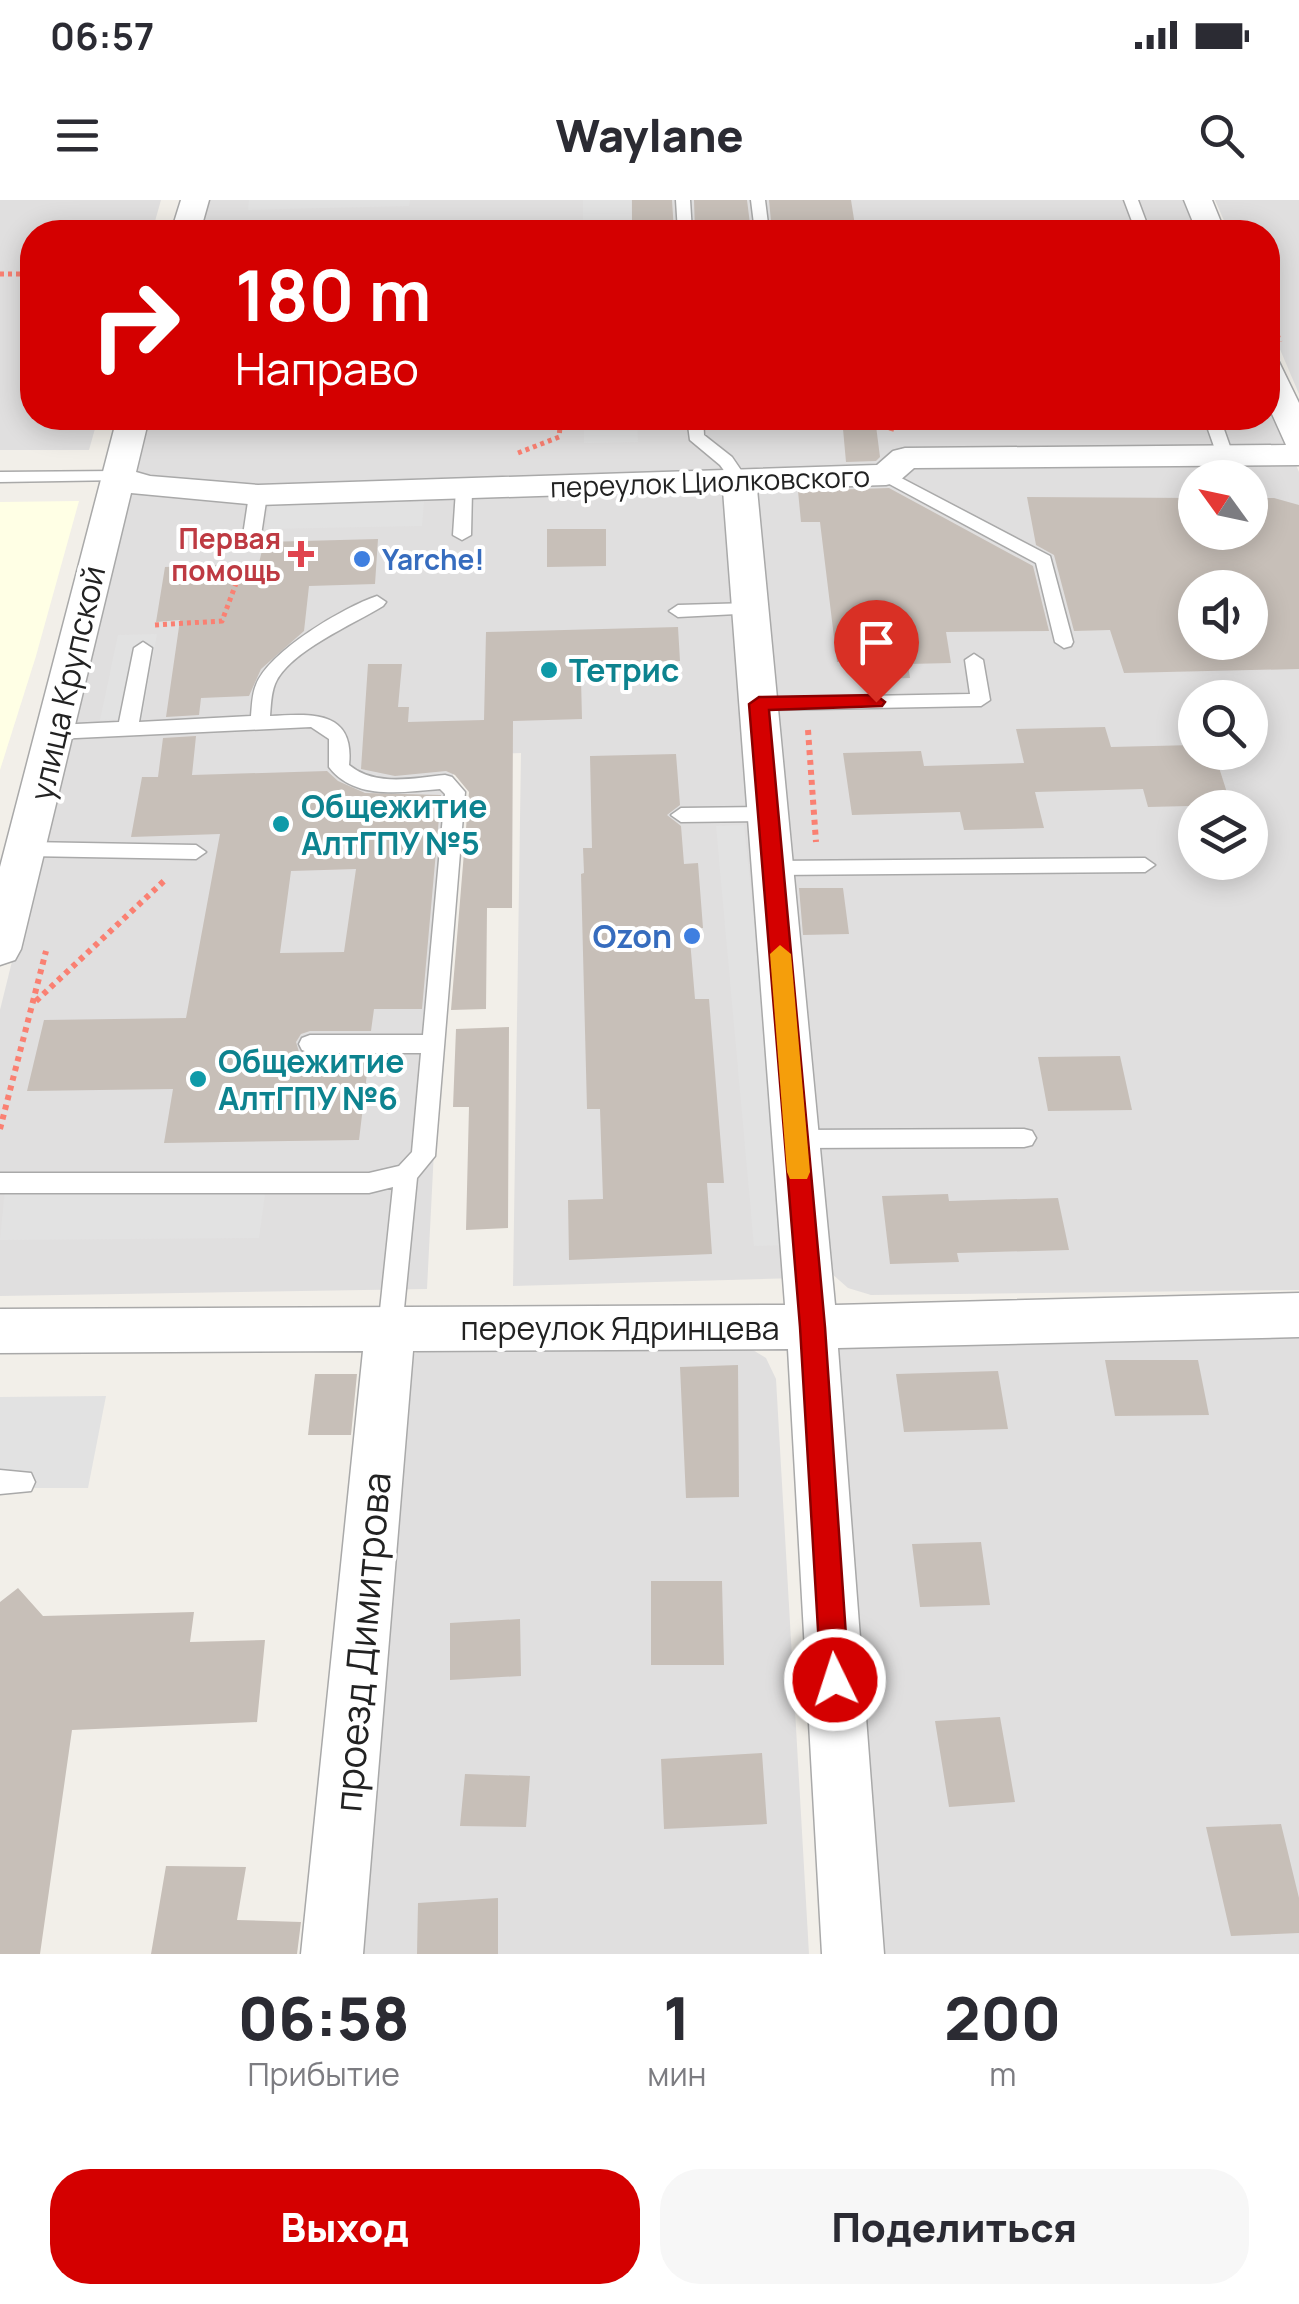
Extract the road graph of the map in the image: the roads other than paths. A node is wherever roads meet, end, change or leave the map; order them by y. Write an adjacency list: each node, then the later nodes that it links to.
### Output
1 (1280, 396): 5 (street)
2 (129, 430): 9 (street, улица Крупской)
3 (695, 430): 11 (lane)
4 (1216, 430): 6 (lane)
5 (1299, 440)
6 (1225, 454): 7 (street, переулок Циолковского); 8 (street, переулок Циолковского)
7 (1299, 455)
8 (886, 475): 11 (street, переулок Циолковского); 19 (lane)
9 (116, 476): 10 (lane); 13 (street, переулок Циолковского); 25 (street, улица Крупской)
10 (0, 477)
11 (739, 478): 12 (street, переулок Циолковского); 17 (street)
12 (464, 490): 13 (street, переулок Циолковского); 14 (lane)
13 (258, 495): 15 (lane)
14 (462, 535)
15 (251, 542)
16 (378, 602): 23 (lane)
17 (750, 609): 18 (lane); 22 (street)
18 (678, 611)
19 (1064, 642)
20 (143, 648): 24 (lane)
21 (974, 660): 22 (lane)
22 (782, 703): 26 (street)
23 (260, 722): 24 (lane); 34 (lane)
24 (128, 727): 25 (lane)
25 (55, 732): 28 (street, улица Крупской)
26 (768, 814): 27 (lane); 31 (street)
27 (681, 815)
28 (27, 849): 29 (lane); 32 (street, улица Крупской)
29 (196, 852)
30 (1145, 865): 31 (lane)
31 (773, 868): 36 (street)
32 (0, 948)
33 (310, 1044): 34 (lane)
34 (434, 1044): 37 (lane)
35 (1024, 1138): 36 (lane)
36 (796, 1139): 40 (street)
37 (406, 1174): 38 (lane); 41 (lane)
38 (0, 1184)
39 (1299, 1315): 40 (street, переулок Ядринцева)
40 (812, 1327): 41 (street, переулок Ядринцева); 44 (street)
41 (390, 1329): 42 (street, переулок Ядринцева); 43 (street, проезд Димитрова)
42 (0, 1331)
43 (332, 1954)
44 (853, 1954)

